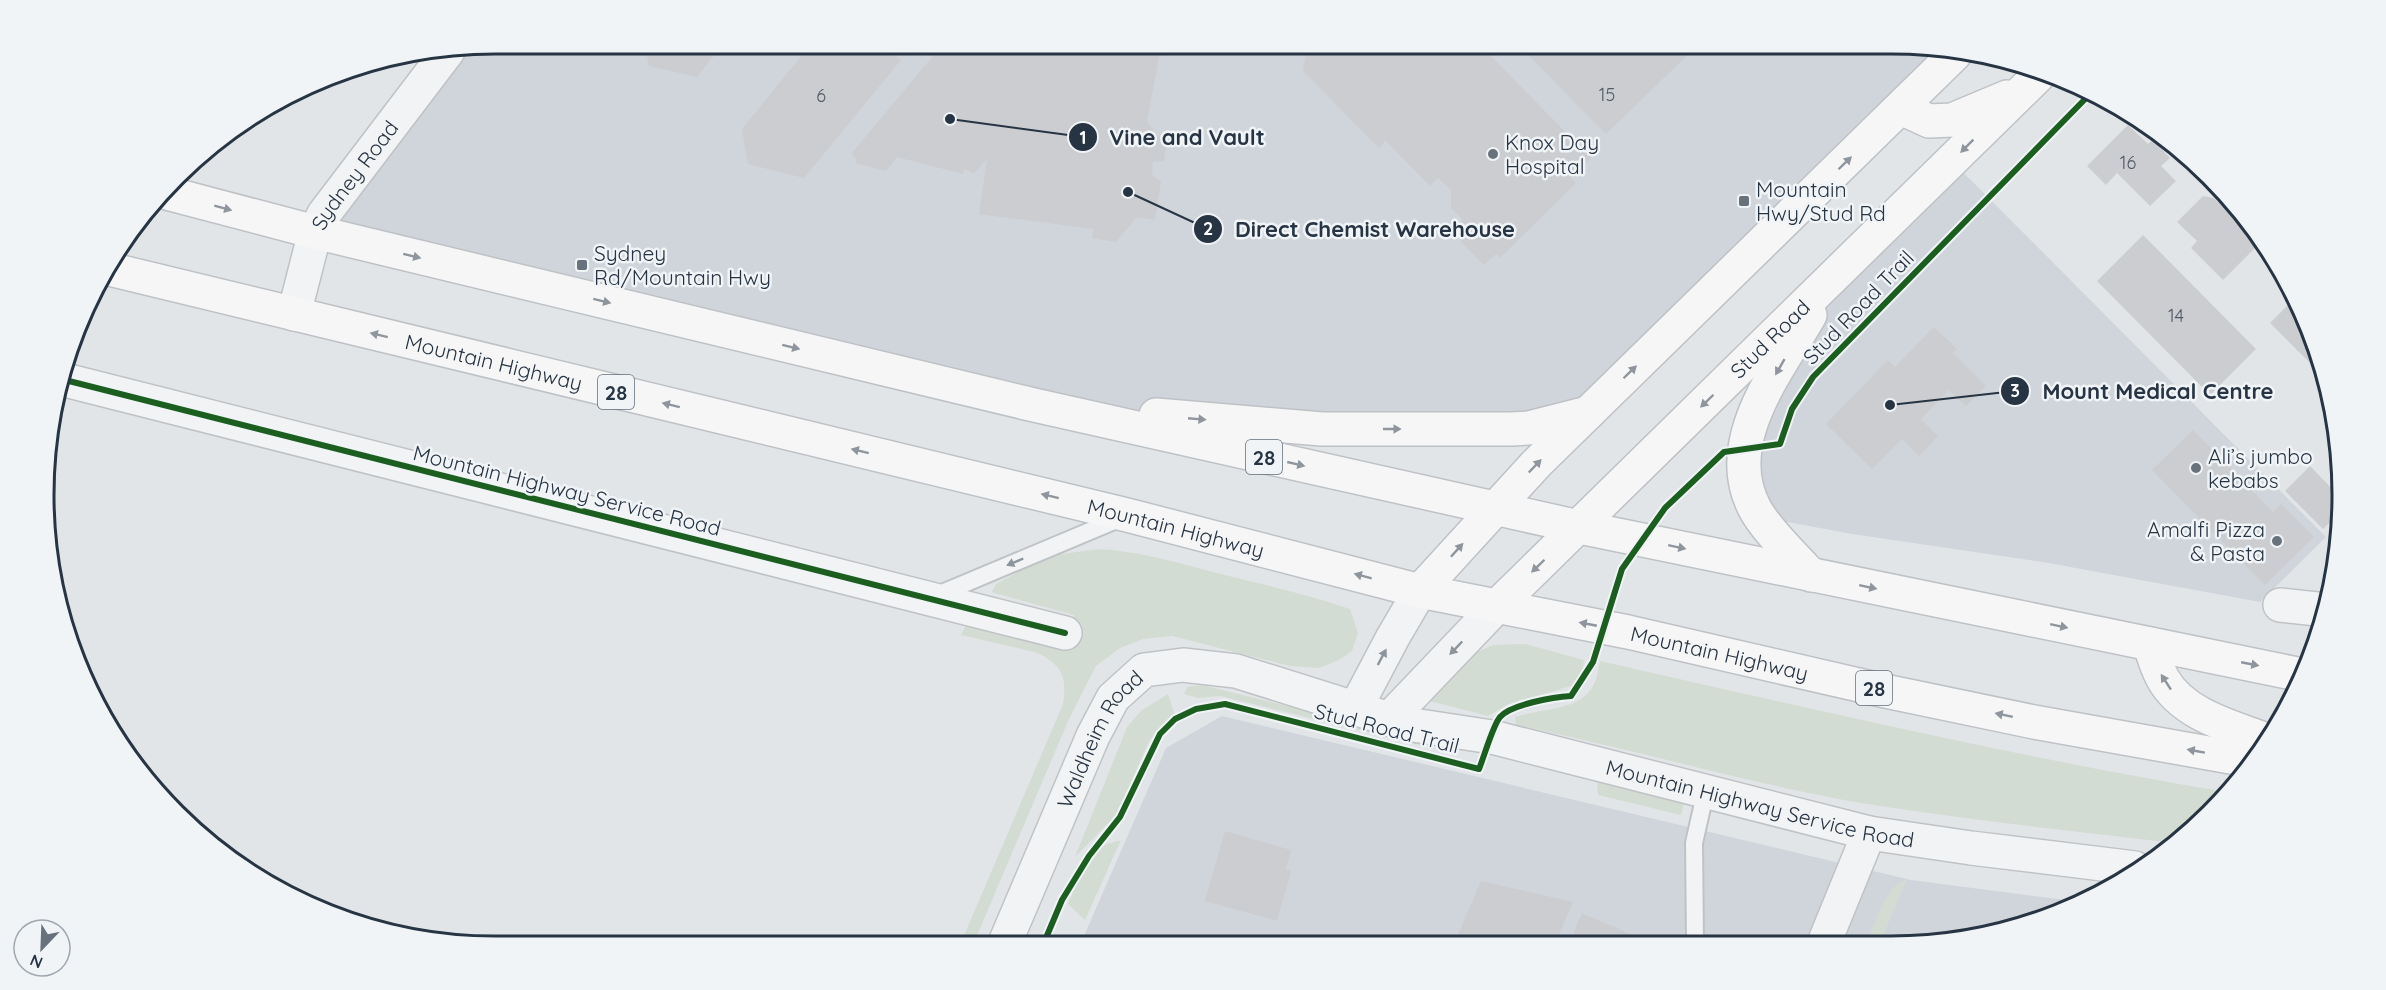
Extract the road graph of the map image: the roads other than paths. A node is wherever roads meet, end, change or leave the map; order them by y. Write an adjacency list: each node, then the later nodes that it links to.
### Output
1 (443, 57): 6 (street, Sydney Road)
2 (1951, 58): 4 (main road)
3 (2033, 81): 4 (main road); 8 (main road, Stud Road, one-way to 8)
4 (1901, 108): 12 (main road, one-way to 4)
5 (172, 194): 6 (main road, 28, one-way to 6)
6 (315, 232): 9 (street, Sydney Road); 11 (main road, 28, one-way to 11)
7 (115, 270): 9 (main road, Mountain Highway / 28)
8 (1831, 280): 15 (main road, Stud Road, one-way to 15); 16 (main road, one-way to 16)
9 (294, 314): 14 (main road, Mountain Highway / 28, one-way to 9)
10 (69, 381): 18 (street, Mountain Highway Service Road)
11 (1034, 405): 12 (main road, one-way to 12); 13 (main road, 28, one-way to 13)
12 (1588, 413): 13 (main road, one-way to 12)
13 (1494, 509): 15 (main road, 28); 17 (main road, one-way to 13)
14 (1127, 515): 17 (main road, Mountain Highway / 28, one-way to 14); 18 (lane, one-way to 18)
15 (1579, 527): 16 (main road, 28, one-way to 16); 20 (main road, Stud Road, one-way to 20)
16 (1812, 575): 23 (main road, 28, one-way to 23)
17 (1420, 591): 20 (main road, Mountain Highway / 28); 25 (street, one-way to 17)
18 (930, 598): 22 (street, Mountain Highway Service Road)
19 (2280, 604): 21 (street)
20 (1497, 606): 26 (street, one-way to 26); 28 (main road, Mountain Highway / 28, one-way to 20)
21 (2317, 609)
22 (1065, 633)
23 (2150, 644): 24 (main road, 28, one-way to 24); 27 (main road, one-way to 23)
24 (2294, 673)
25 (1355, 709): 26 (street, Waldheim Road); 32 (street, Waldheim Road)
26 (1389, 718): 29 (street, Mountain Highway Service Road)
27 (2260, 737)
28 (2244, 759)
29 (1706, 790): 30 (street, Mountain Highway Service Road); 33 (lane)
30 (1869, 833): 31 (street, Mountain Highway Service Road); 34 (street)
31 (2128, 867)
32 (1008, 936)
33 (1695, 936)
34 (1827, 936)

